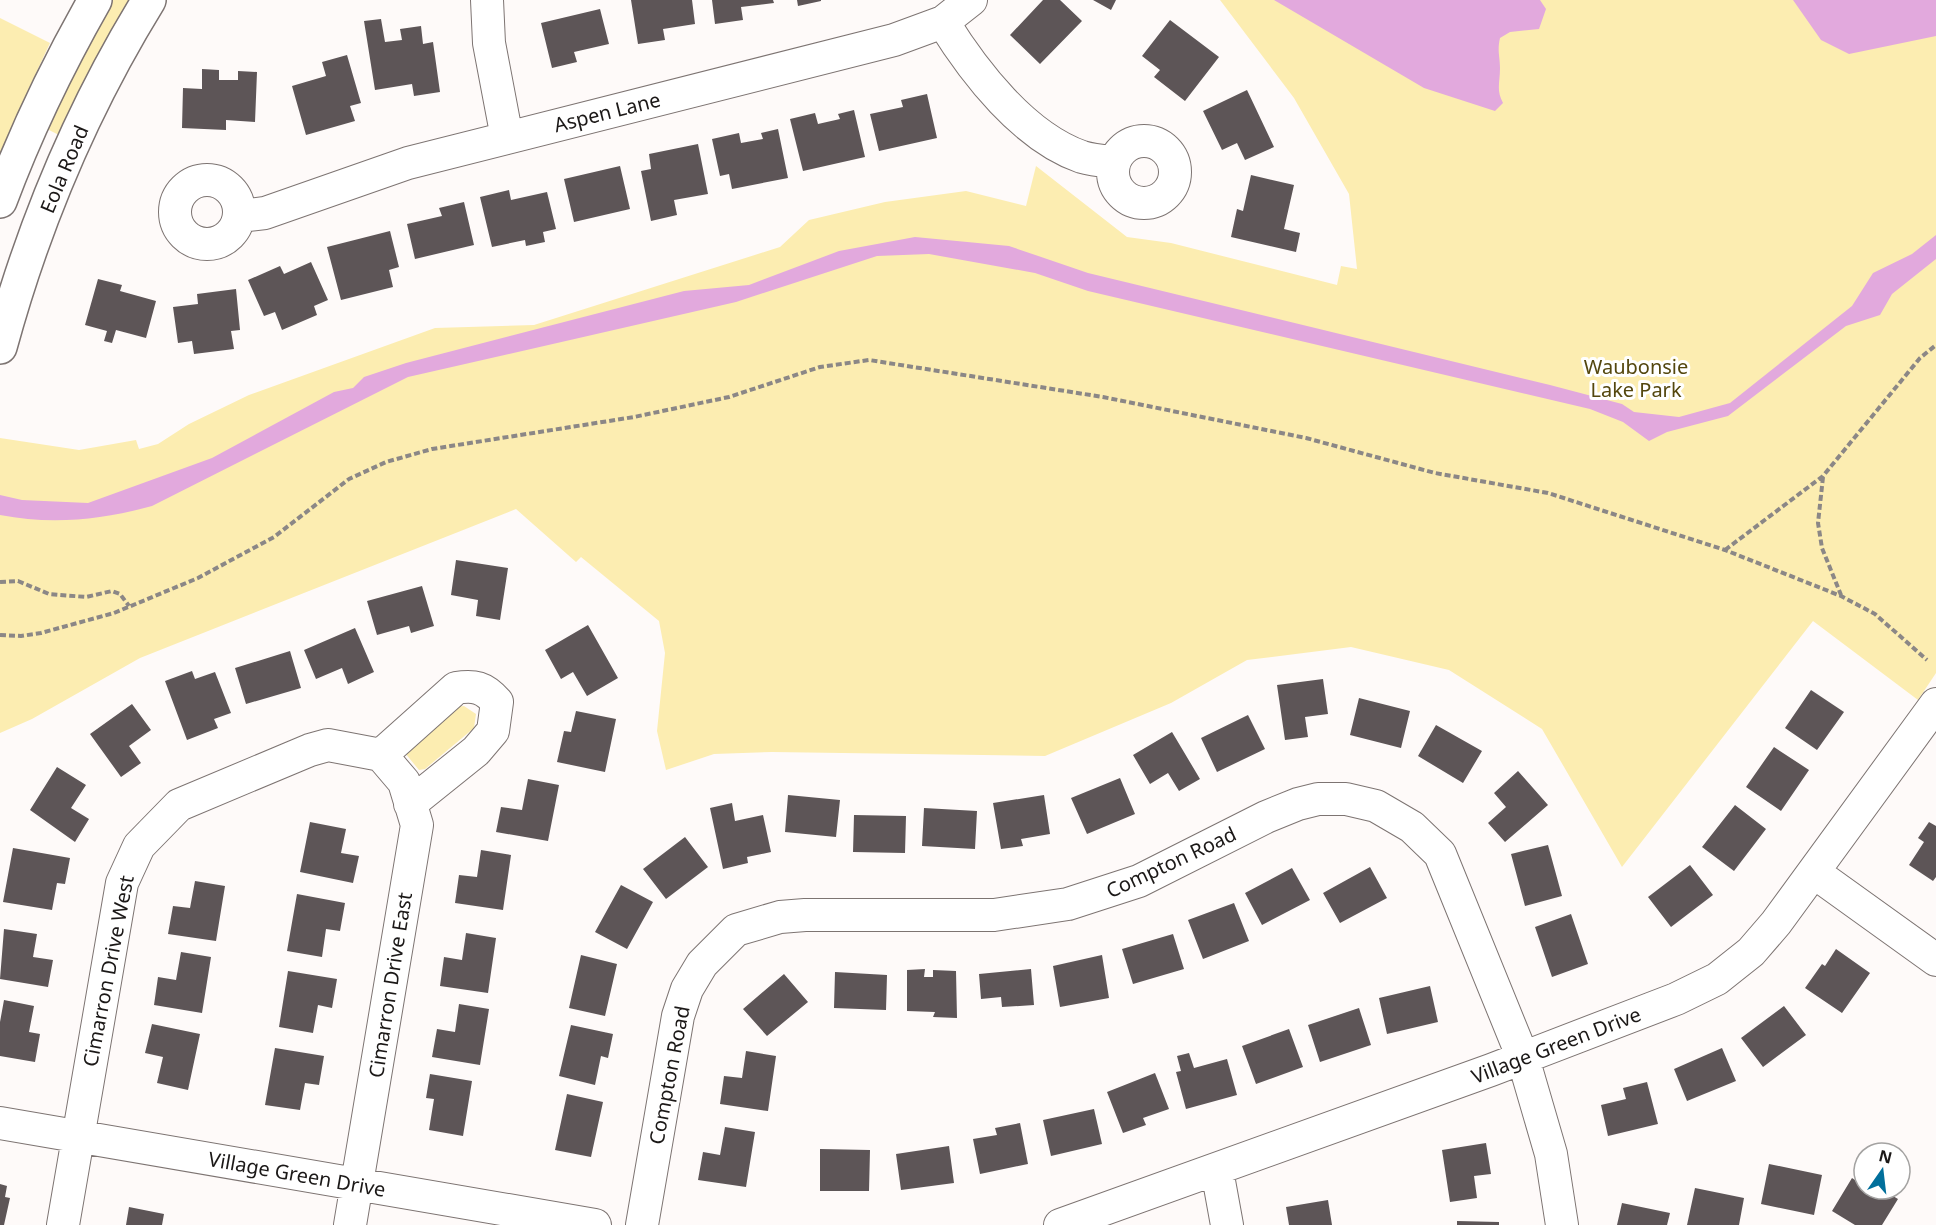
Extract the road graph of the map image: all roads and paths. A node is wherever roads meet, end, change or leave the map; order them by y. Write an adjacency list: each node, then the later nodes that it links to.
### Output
1 (95, 0): 8 (main road)
2 (148, 0): 11 (main road, Eola Road)
3 (487, 0): 6 (street)
4 (971, 0): 5 (street, Aspen Lane)
5 (943, 22): 6 (street, Aspen Lane); 7 (street)
6 (507, 138): 9 (street, Aspen Lane)
7 (1114, 162)
8 (0, 201)
9 (239, 216)
10 (1936, 345): 12 (path)
11 (0, 347)
12 (1823, 477): 13 (path); 15 (path)
13 (1725, 550): 15 (path); 16 (path)
14 (0, 582): 16 (path)
15 (1841, 596): 18 (path)
16 (129, 606): 17 (path)
17 (2, 635)
18 (1927, 660)
19 (1936, 704): 22 (street, Village Green Drive)
20 (381, 755): 21 (street, Cimarron Drive East); 21 (street); 26 (street, Cimarron Drive West)
21 (410, 804): 28 (street, Cimarron Drive East)
22 (1815, 873): 23 (street); 24 (street, Village Green Drive)
23 (1936, 960)
24 (1523, 1058): 27 (street, Village Green Drive); 32 (street, Compton Road); 35 (street, Compton Road)
25 (0, 1123): 26 (street, Village Green Drive)
26 (78, 1137): 28 (street, Village Green Drive); 29 (street, Cimarron Drive West)
27 (1217, 1170): 33 (street, Village Green Drive); 34 (street)
28 (357, 1184): 30 (street, Cimarron Drive East); 31 (street, Village Green Drive)
29 (63, 1225)
30 (350, 1225)
31 (595, 1225)
32 (642, 1225)
33 (1060, 1225)
34 (1227, 1225)
35 (1562, 1225)

